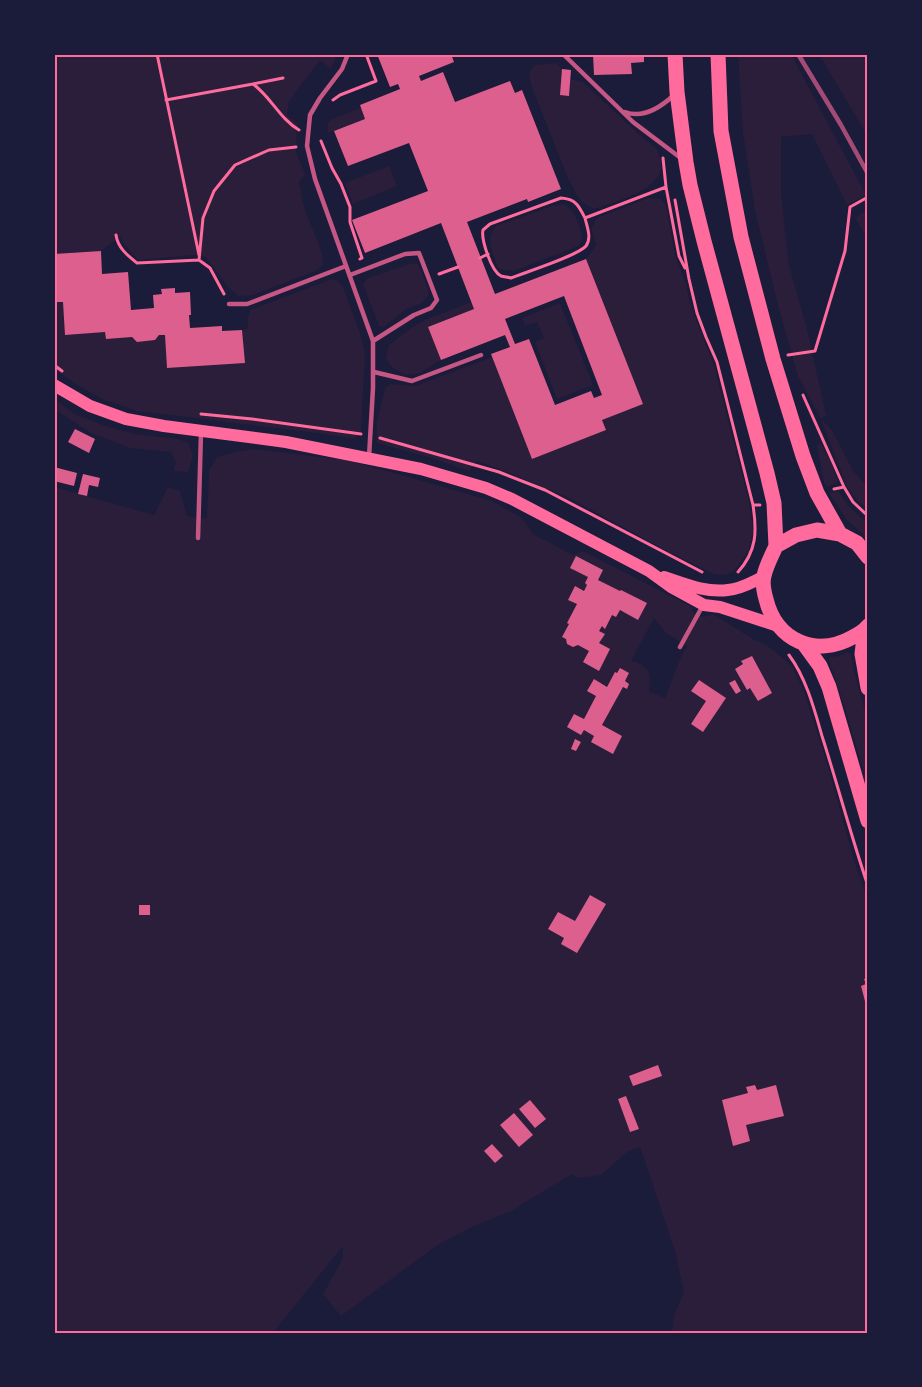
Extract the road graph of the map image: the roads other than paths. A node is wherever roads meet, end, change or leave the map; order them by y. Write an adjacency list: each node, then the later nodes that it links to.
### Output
1 (348, 54): 8 (lane)
2 (563, 54): 6 (lane)
3 (675, 54): 5 (highway)
4 (718, 54): 17 (highway)
5 (677, 92): 6 (lane); 7 (highway)
6 (620, 110): 7 (lane)
7 (686, 162): 19 (highway)
8 (346, 267): 9 (lane); 10 (lane)
9 (350, 275): 11 (lane); 11 (lane)
10 (229, 304)
11 (373, 341): 13 (lane)
12 (482, 355): 13 (lane)
13 (374, 372): 16 (lane)
14 (54, 385): 15 (main road)
15 (201, 430): 16 (main road); 18 (lane)
16 (369, 458): 21 (main road)
17 (840, 534): 19 (highway); 20 (highway)
18 (198, 538)
19 (776, 546): 22 (highway)
20 (868, 557)
21 (649, 571): 22 (main road); 23 (main road)
22 (764, 577): 24 (highway)
23 (704, 605): 24 (main road); 27 (lane)
24 (778, 626): 26 (highway)
25 (867, 628): 26 (highway); 28 (highway)
26 (804, 644): 29 (highway)
27 (680, 647)
28 (868, 688)
29 (868, 821)

